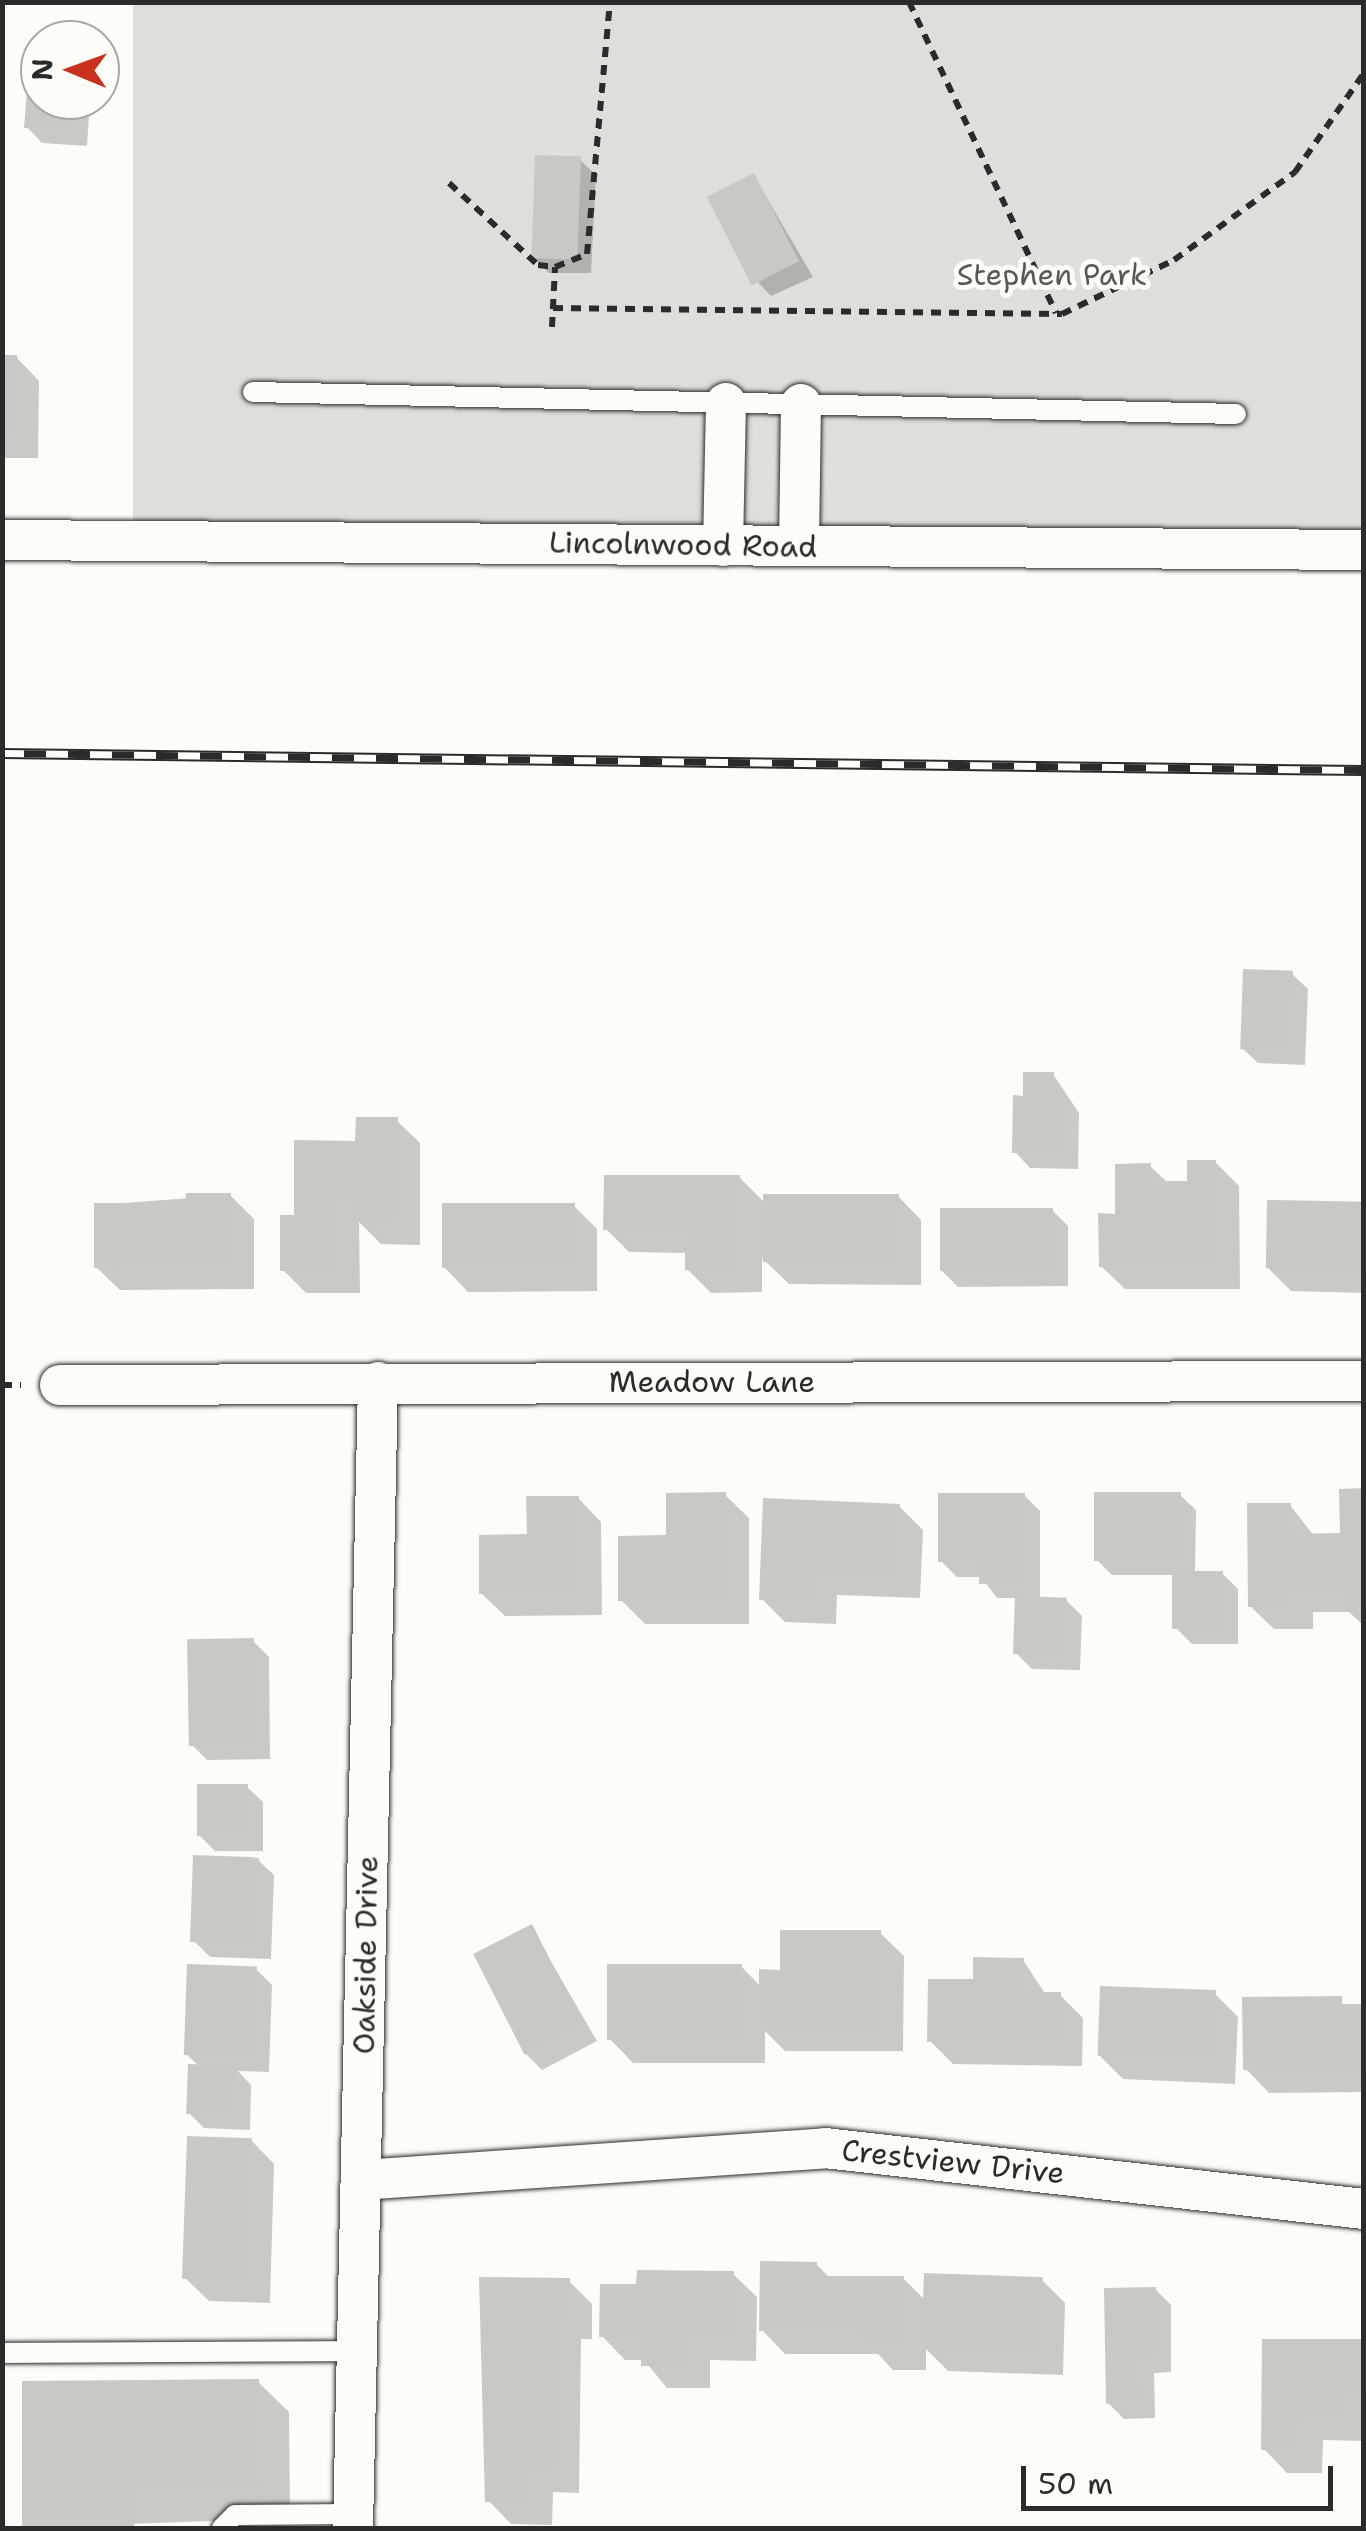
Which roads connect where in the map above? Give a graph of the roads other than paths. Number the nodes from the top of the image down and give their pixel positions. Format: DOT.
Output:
graph roads {
  1 [pos="253,392"];
  2 [pos="726,403"];
  3 [pos="802,404"];
  4 [pos="1236,414"];
  5 [pos="2,540"];
  6 [pos="723,546"];
  7 [pos="799,546"];
  8 [pos="1364,550"];
  9 [pos="1364,1381"];
  10 [pos="378,1382"];
  11 [pos="60,1385"];
  12 [pos="361,2180"];
  13 [pos="1364,2209"];
  14 [pos="357,2351"];
  15 [pos="2,2353"];
  16 [pos="353,2522"];
  17 [pos="222,2528"];
  1 -- 2 [label="lane"];
  2 -- 3 [label="lane"];
  2 -- 6 [label="street"];
  3 -- 4 [label="lane"];
  3 -- 7 [label="street"];
  5 -- 6 [label="street, Lincolnwood Road"];
  6 -- 7 [label="street, Lincolnwood Road"];
  7 -- 8 [label="street, Lincolnwood Road"];
  9 -- 10 [label="street, Meadow Lane"];
  10 -- 11 [label="street, Meadow Lane"];
  10 -- 12 [label="street, Oakside Drive"];
  12 -- 13 [label="street, Crestview Drive"];
  12 -- 14 [label="street, Oakside Drive"];
  14 -- 15 [label="lane"];
  14 -- 16 [label="street, Oakside Drive"];
  16 -- 17 [label="lane"];
}
